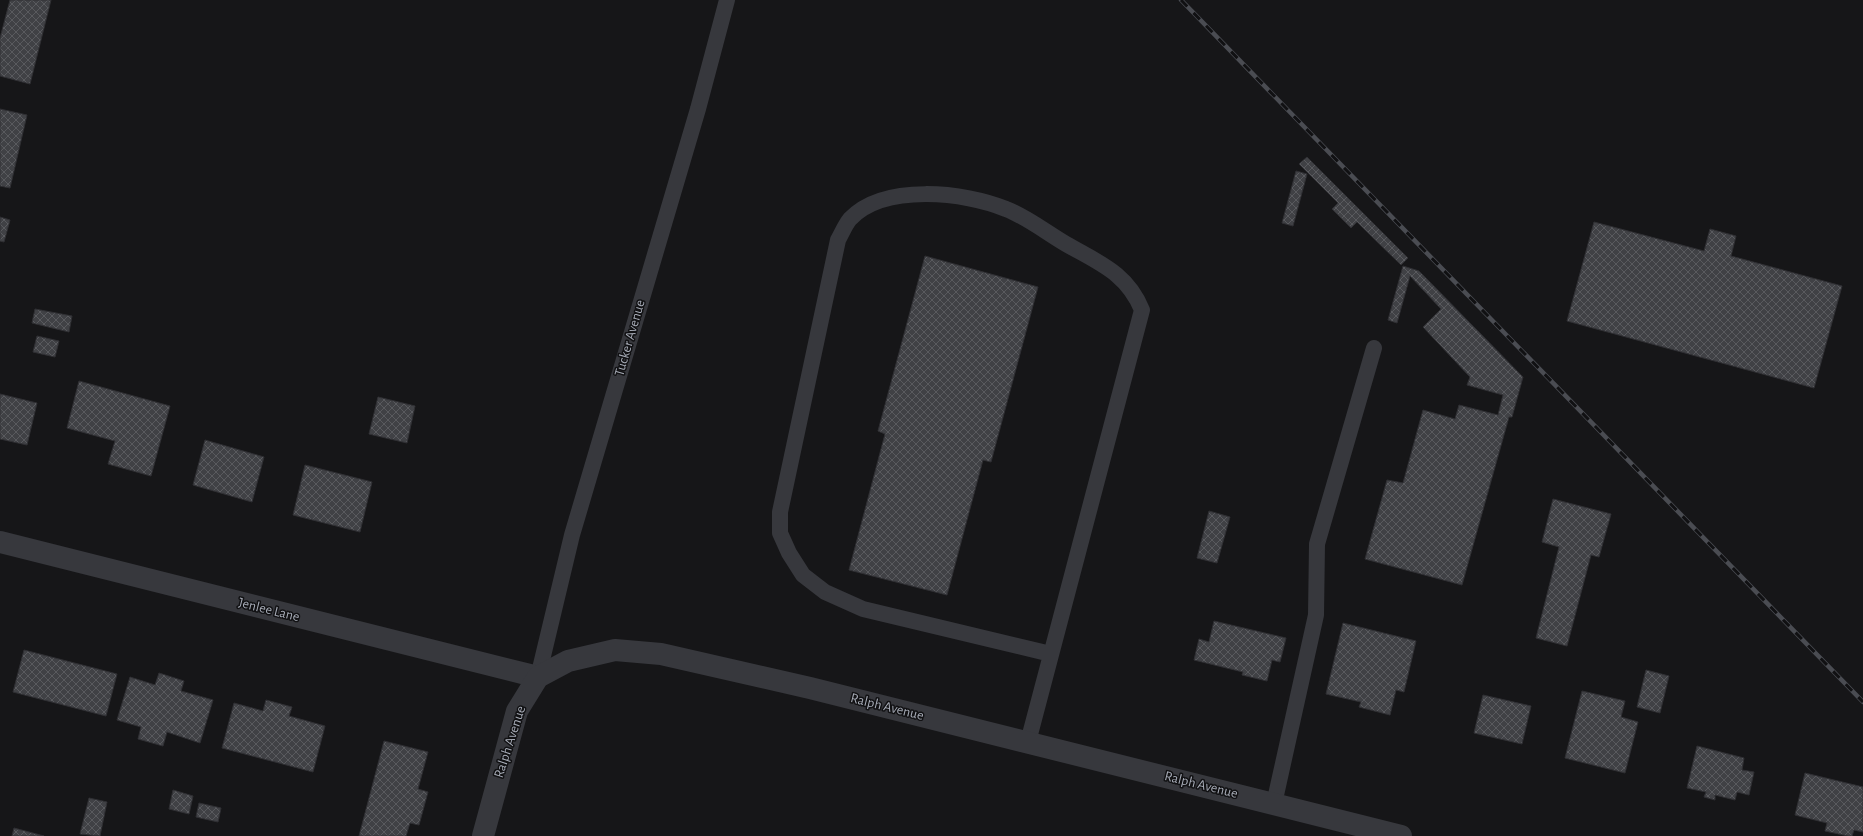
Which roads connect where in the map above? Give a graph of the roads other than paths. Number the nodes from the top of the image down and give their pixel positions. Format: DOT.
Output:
graph roads {
  1 [pos="727,0"];
  2 [pos="1374,348"];
  3 [pos="0,542"];
  4 [pos="1052,654"];
  5 [pos="538,677"];
  6 [pos="1028,742"];
  7 [pos="1274,804"];
  8 [pos="1374,833"];
  9 [pos="483,836"];
  10 [pos="1401,836"];
  1 -- 5 [label="lane, Tucker Avenue"];
  2 -- 7 [label="lane"];
  3 -- 5 [label="street, Jenlee Lane"];
  4 -- 4 [label="lane"];
  4 -- 6 [label="lane"];
  5 -- 6 [label="street, Ralph Avenue"];
  5 -- 9 [label="street, Ralph Avenue"];
  6 -- 7 [label="street, Ralph Avenue"];
  7 -- 8 [label="street, Ralph Avenue"];
  8 -- 10 [label="street, Ralph Avenue"];
}
